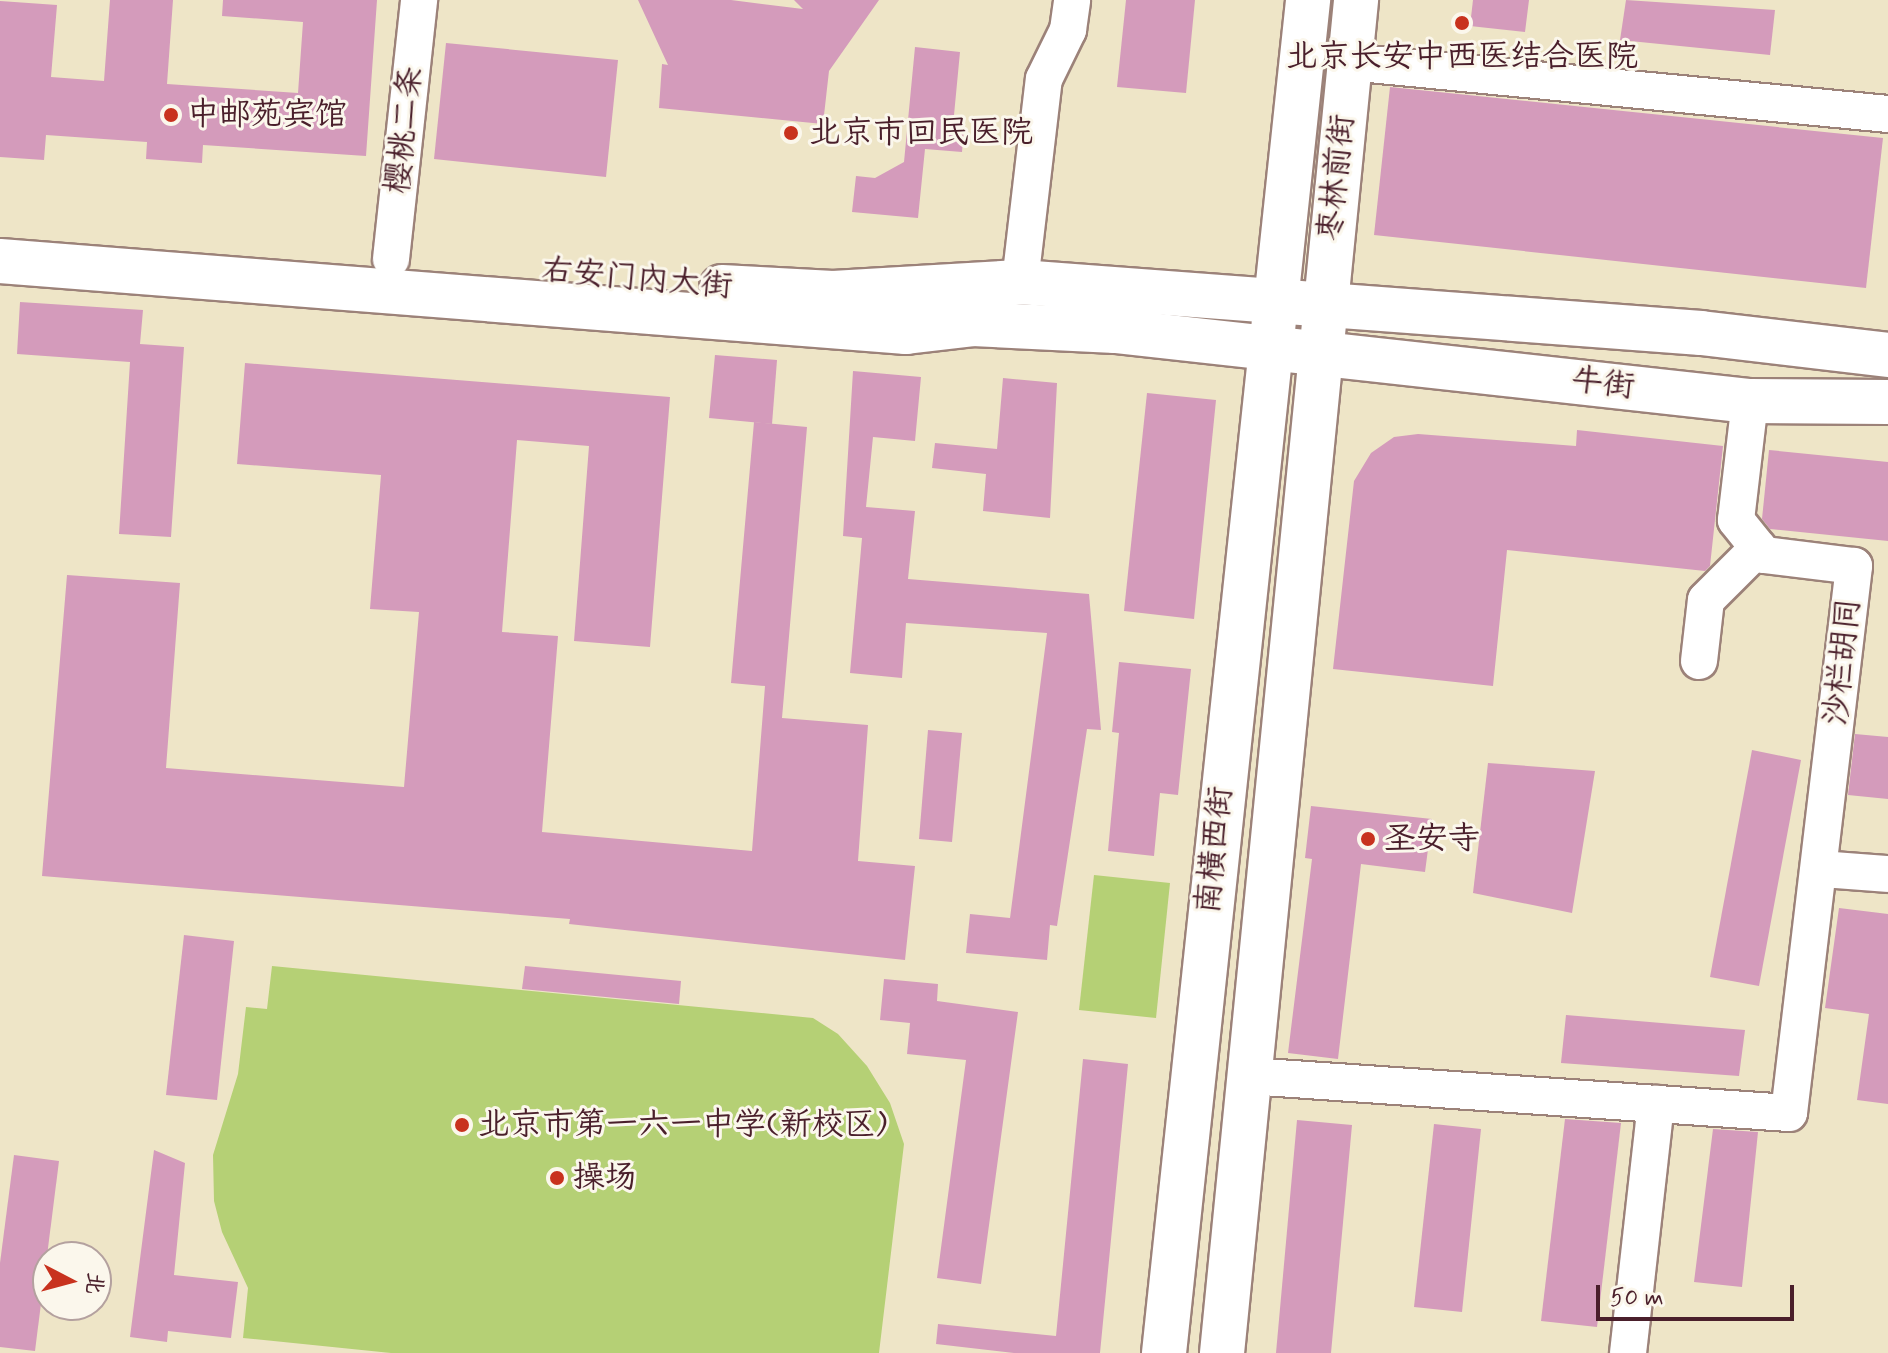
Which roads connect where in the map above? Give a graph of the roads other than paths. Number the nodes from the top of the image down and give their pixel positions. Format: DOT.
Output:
graph roads {
  1 [pos="419,0"];
  2 [pos="1072,0"];
  3 [pos="1308,0"];
  4 [pos="1356,0"];
  5 [pos="1349,62"];
  6 [pos="1888,114"];
  7 [pos="0,232"];
  8 [pos="0,261"];
  9 [pos="389,273"];
  10 [pos="1020,282"];
  11 [pos="1322,308"];
  12 [pos="1272,326"];
  13 [pos="1319,351"];
  14 [pos="1888,355"];
  15 [pos="1750,401"];
  16 [pos="1888,402"];
  17 [pos="1758,548"];
  18 [pos="1699,661"];
  19 [pos="1821,869"];
  20 [pos="1888,874"];
  21 [pos="1249,1076"];
  22 [pos="1656,1104"];
  23 [pos="1164,1353"];
  24 [pos="1222,1353"];
  25 [pos="1628,1353"];
  1 -- 9 [label="street, 樱桃二条"];
  2 -- 10 [label="street"];
  3 -- 12 [label="main road, 枣林前街"];
  4 -- 5 [label="main road, 枣林前街"];
  5 -- 6 [label="street"];
  5 -- 11 [label="main road, 枣林前街"];
  7 -- 9 [label="main road, 右安门内大街"];
  8 -- 9 [label="main road, 右安门内大街"];
  9 -- 10 [label="main road, 右安门内大街"];
  9 -- 12 [label="main road, 右安门内大街"];
  10 -- 12 [label="main road, 右安门内大街"];
  11 -- 12 [label="main road, 牛街"];
  11 -- 13 [label="main road, 枣林前街"];
  11 -- 14 [label="main road, 牛街"];
  12 -- 13 [label="main road, 牛街"];
  12 -- 23 [label="main road, 南横西街"];
  13 -- 15 [label="main road, 牛街"];
  13 -- 21 [label="main road, 南横西街"];
  15 -- 16 [label="main road, 牛街"];
  15 -- 17 [label="street"];
  17 -- 18 [label="street"];
  17 -- 19 [label="street, 沙栏胡同"];
  19 -- 20 [label="street"];
  19 -- 22 [label="street"];
  21 -- 22 [label="street"];
  21 -- 24 [label="main road, 南横西街"];
  22 -- 25 [label="street"];
}
